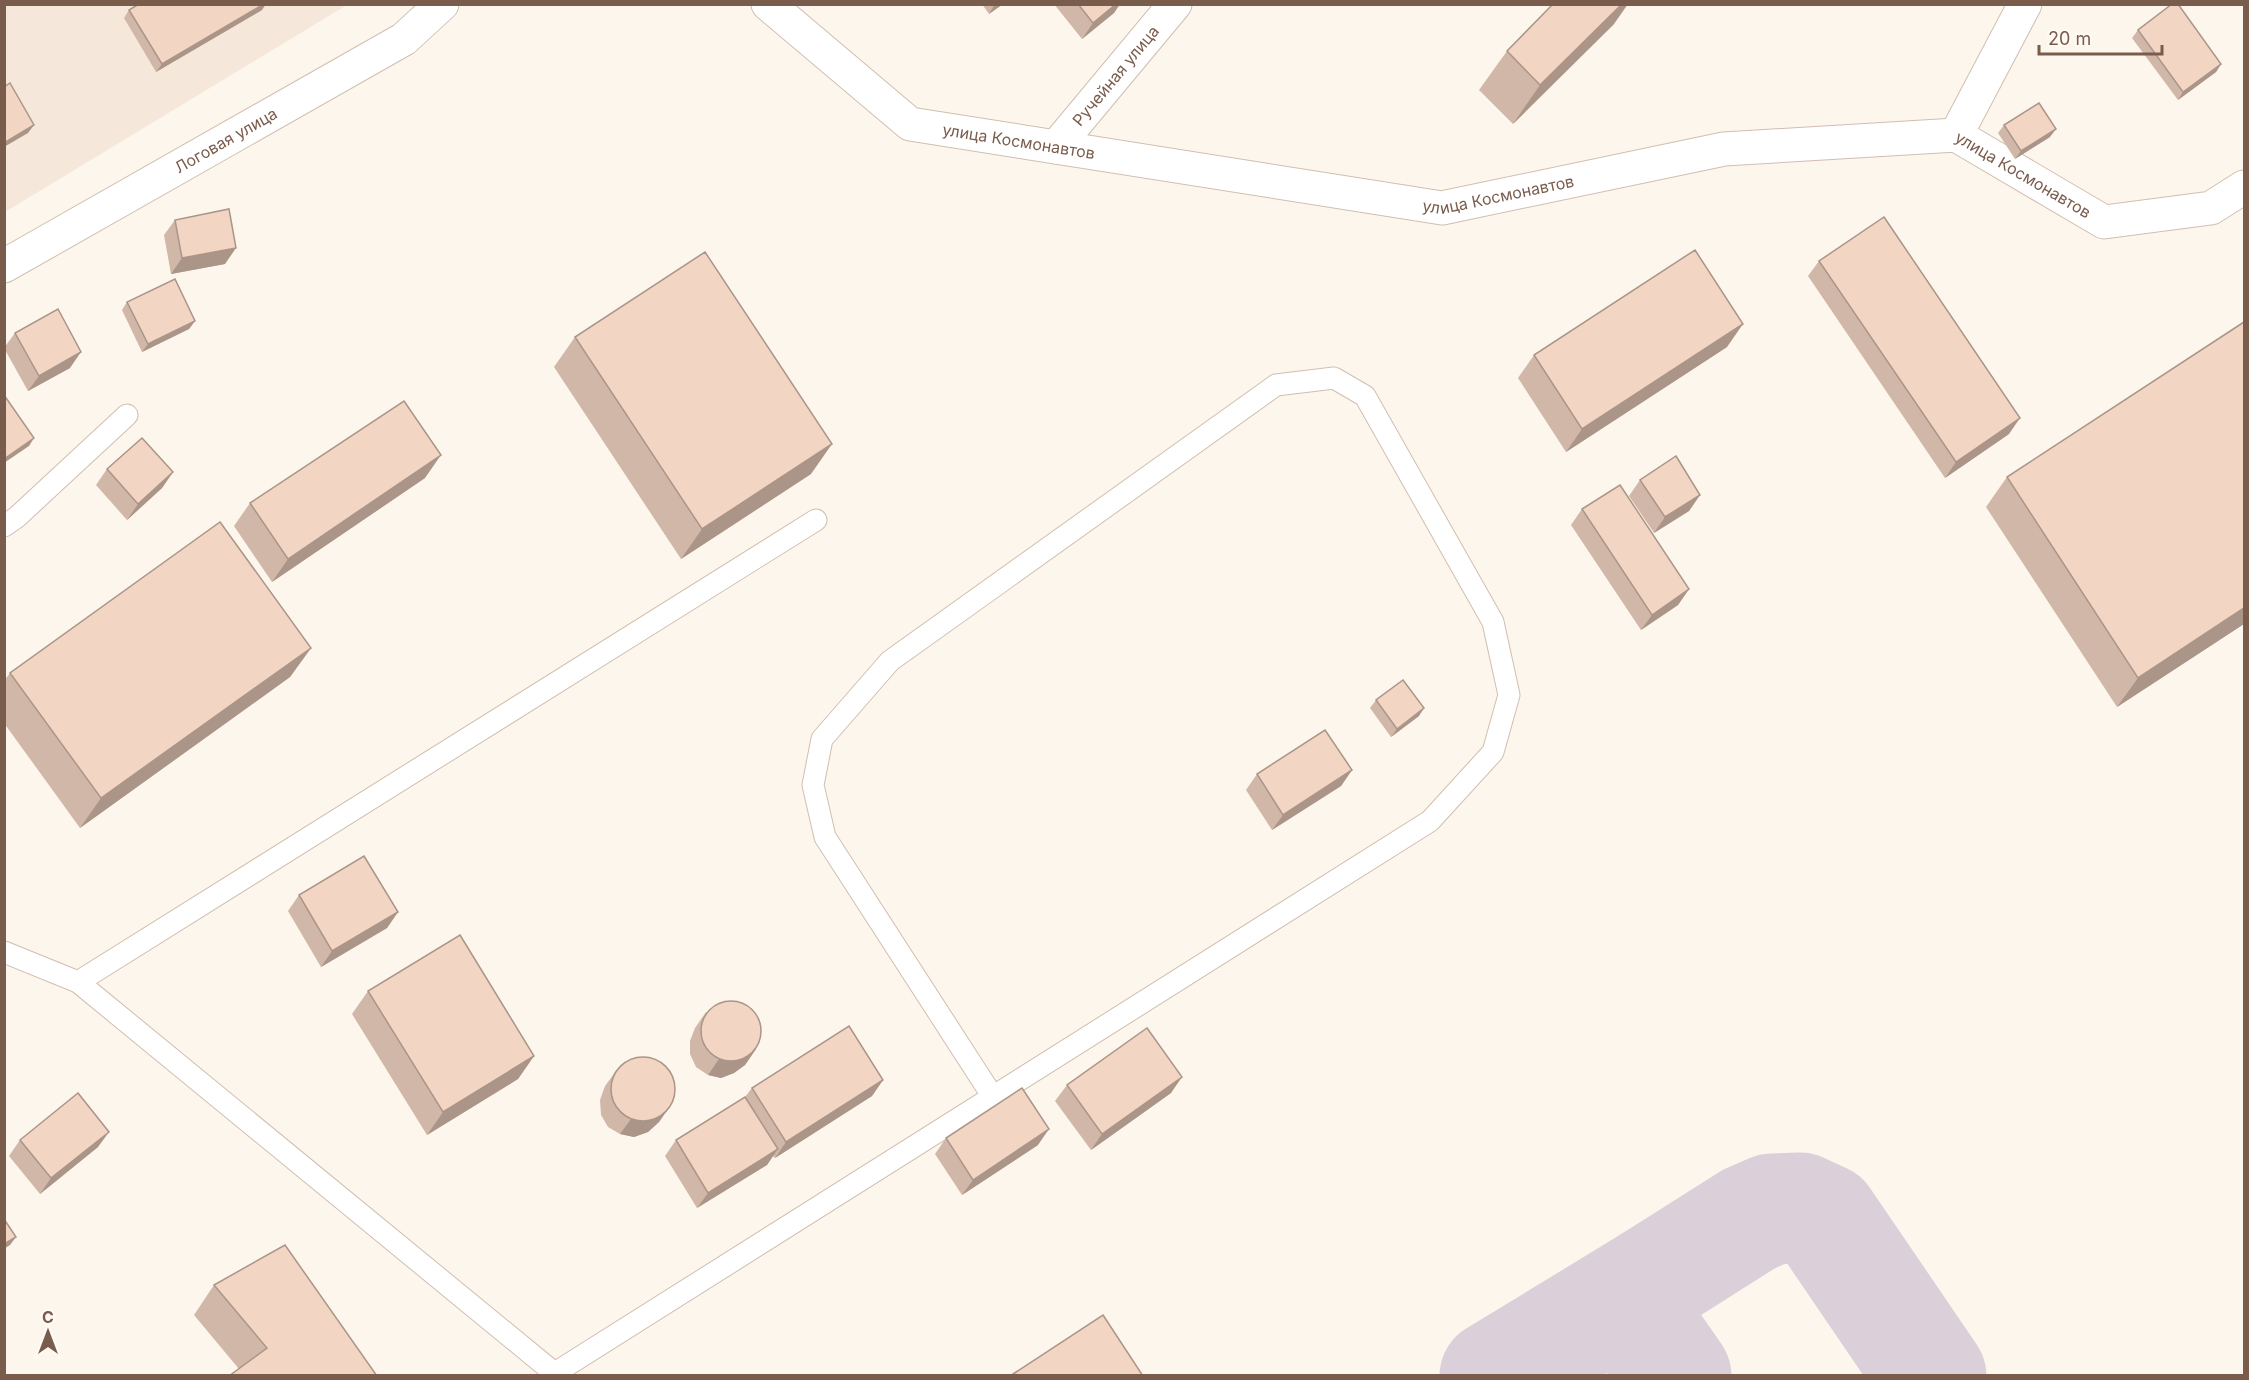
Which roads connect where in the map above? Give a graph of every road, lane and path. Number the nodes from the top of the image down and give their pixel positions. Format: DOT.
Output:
graph roads {
  1 [pos="442,4"];
  2 [pos="768,4"];
  3 [pos="1175,4"];
  4 [pos="2025,4"];
  5 [pos="1956,135"];
  6 [pos="1056,147"];
  7 [pos="2244,187"];
  8 [pos="4,266"];
  9 [pos="127,415"];
  10 [pos="816,519"];
  11 [pos="4,526"];
  12 [pos="4,952"];
  13 [pos="78,982"];
  14 [pos="993,1097"];
  15 [pos="555,1375"];
  1 -- 8 [label="street, Логовая улица"];
  2 -- 6 [label="street, улица Космонавтов"];
  3 -- 6 [label="street, Ручейная улица"];
  4 -- 5 [label="street"];
  5 -- 6 [label="street, улица Космонавтов"];
  5 -- 7 [label="street, улица Космонавтов"];
  9 -- 11 [label="lane"];
  10 -- 13 [label="lane"];
  12 -- 13 [label="lane"];
  13 -- 15 [label="lane"];
  14 -- 14 [label="lane"];
  14 -- 15 [label="lane"];
}
